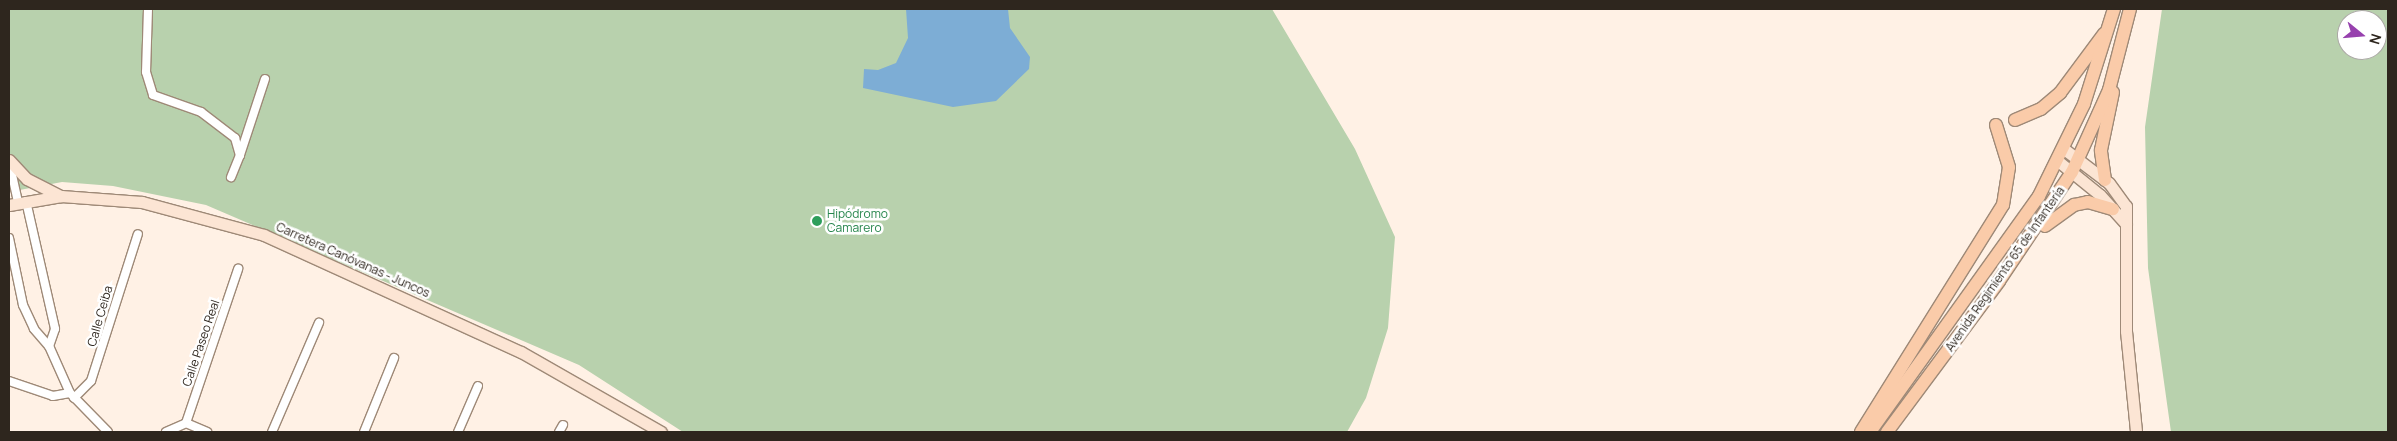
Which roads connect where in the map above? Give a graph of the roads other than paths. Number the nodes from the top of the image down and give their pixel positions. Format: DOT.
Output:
graph roads {
  1 [pos="148,9"];
  2 [pos="2114,9"];
  3 [pos="2130,9"];
  4 [pos="2110,26"];
  5 [pos="2118,63"];
  6 [pos="265,80"];
  7 [pos="2015,120"];
  8 [pos="1996,125"];
  9 [pos="2064,149"];
  10 [pos="240,155"];
  11 [pos="2079,159"];
  12 [pos="9,160"];
  13 [pos="2058,161"];
  14 [pos="2072,172"];
  15 [pos="231,177"];
  16 [pos="2105,180"];
  17 [pos="61,196"];
  18 [pos="18,203"];
  19 [pos="2114,209"];
  20 [pos="2126,224"];
  21 [pos="138,234"];
  22 [pos="9,238"];
  23 [pos="2020,251"];
  24 [pos="238,269"];
  25 [pos="319,323"];
  26 [pos="49,346"];
  27 [pos="394,358"];
  28 [pos="9,381"];
  29 [pos="478,386"];
  30 [pos="72,396"];
  31 [pos="186,423"];
  32 [pos="563,424"];
  33 [pos="108,432"];
  34 [pos="166,432"];
  35 [pos="207,432"];
  36 [pos="272,432"];
  37 [pos="364,432"];
  38 [pos="458,432"];
  39 [pos="559,432"];
  40 [pos="661,432"];
  41 [pos="1861,432"];
  42 [pos="1870,432"];
  43 [pos="1887,432"];
  44 [pos="2136,432"];
  1 -- 10 [label="street"];
  2 -- 4 [label="main road, Avenida Regimiento 65 de Infantería"];
  3 -- 5 [label="main road, Avenida Regimiento 65 de Infantería"];
  4 -- 7 [label="main road"];
  4 -- 9 [label="main road, Avenida Regimiento 65 de Infantería"];
  5 -- 11 [label="main road, Avenida Regimiento 65 de Infantería"];
  5 -- 16 [label="main road"];
  6 -- 10 [label="street"];
  8 -- 41 [label="main road"];
  9 -- 11 [label="main road"];
  9 -- 13 [label="main road, Avenida Regimiento 65 de Infantería"];
  10 -- 15 [label="street"];
  11 -- 14 [label="main road, Avenida Regimiento 65 de Infantería"];
  11 -- 16 [label="main road"];
  12 -- 17 [label="main road"];
  12 -- 18 [label="street"];
  13 -- 14 [label="main road"];
  13 -- 42 [label="main road, Avenida Regimiento 65 de Infantería"];
  14 -- 19 [label="main road"];
  14 -- 23 [label="main road, Avenida Regimiento 65 de Infantería"];
  16 -- 20 [label="main road"];
  17 -- 18 [label="main road, Carretera Canóvanas - Juncos"];
  17 -- 40 [label="main road, Carretera Canóvanas - Juncos"];
  18 -- 26 [label="street"];
  19 -- 20 [label="main road"];
  19 -- 23 [label="main road"];
  20 -- 44 [label="main road"];
  21 -- 30 [label="street, Calle Ceiba"];
  22 -- 26 [label="street"];
  23 -- 43 [label="main road, Avenida Regimiento 65 de Infantería"];
  24 -- 31 [label="street, Calle Paseo Real"];
  25 -- 36 [label="street"];
  26 -- 30 [label="street"];
  27 -- 37 [label="street"];
  28 -- 30 [label="street"];
  29 -- 38 [label="street"];
  30 -- 33 [label="street"];
  31 -- 34 [label="street"];
  31 -- 35 [label="street"];
  32 -- 39 [label="street"];
}
